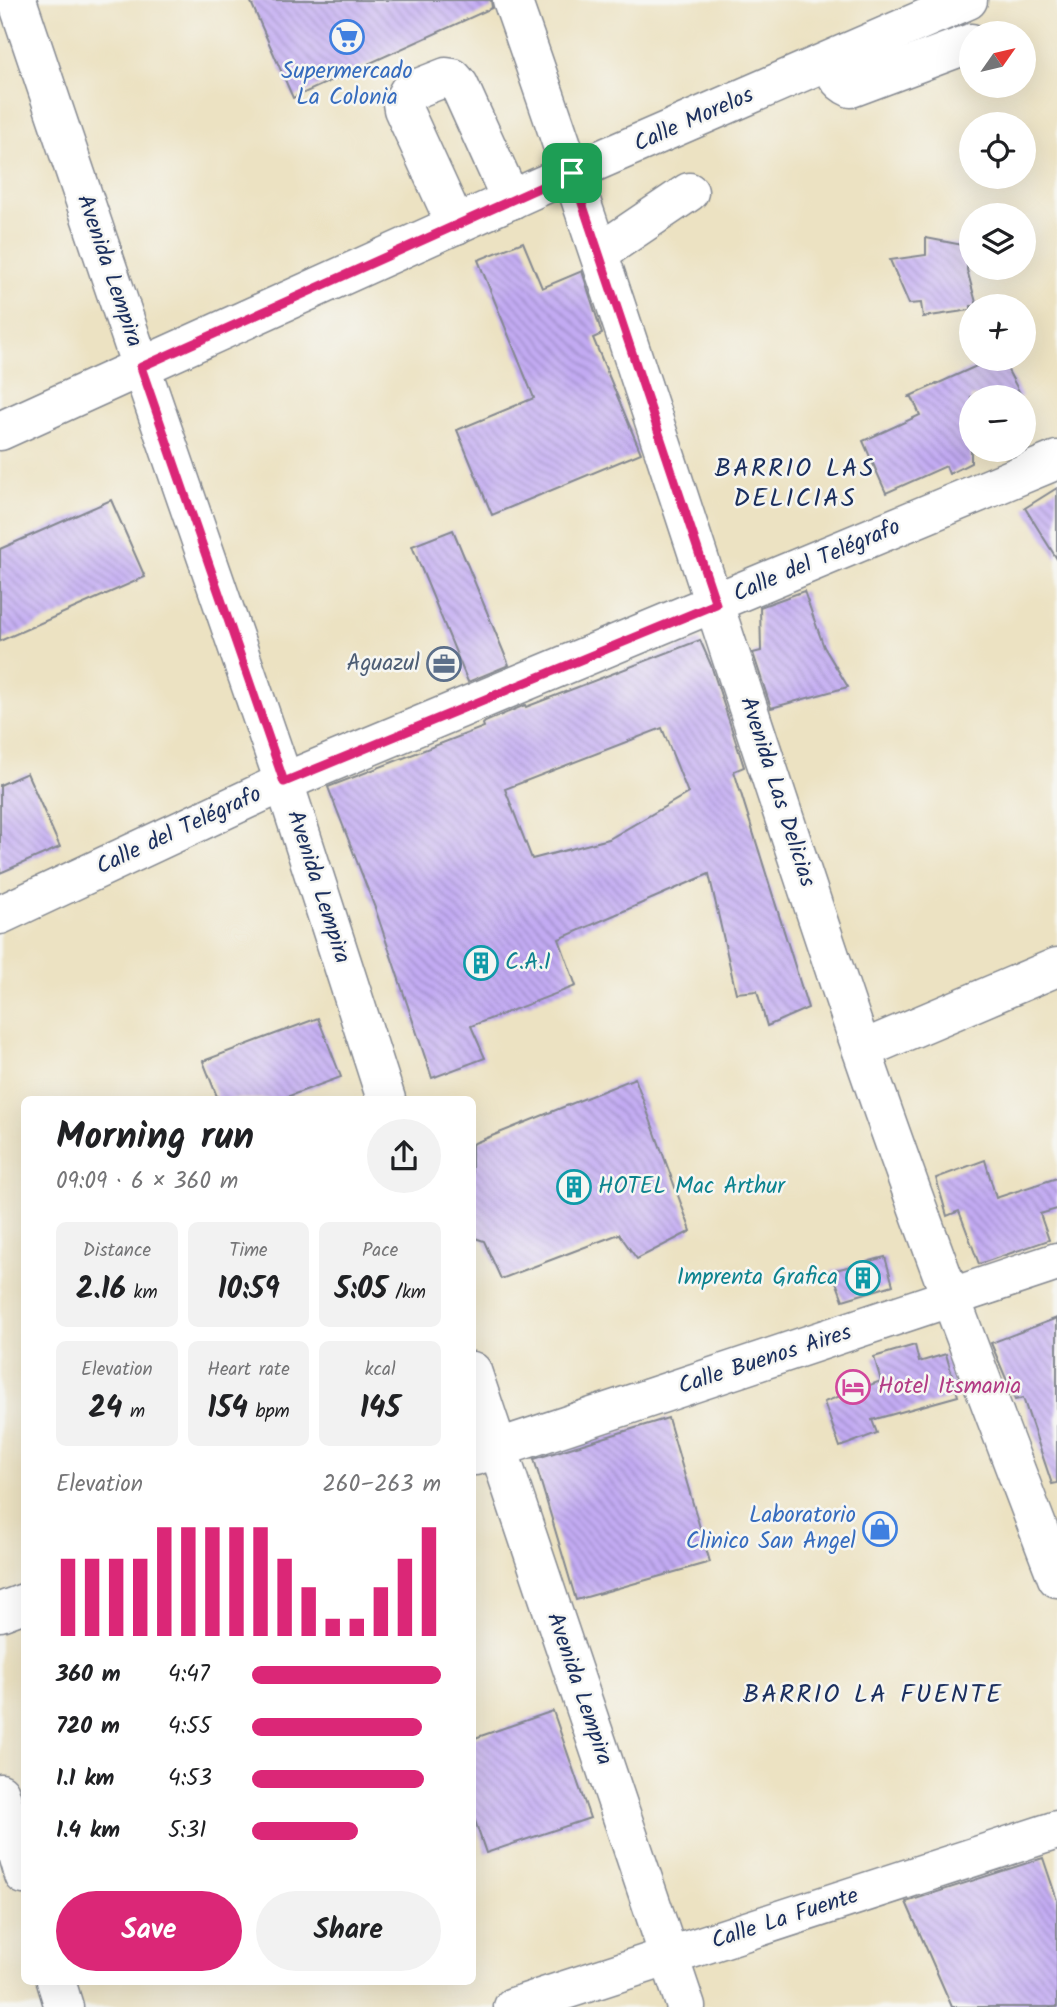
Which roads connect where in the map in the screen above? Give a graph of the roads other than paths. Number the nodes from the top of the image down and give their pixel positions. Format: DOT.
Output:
graph roads {
  1 [pos="18,0"];
  2 [pos="512,0"];
  3 [pos="968,0"];
  4 [pos="974,0"];
  5 [pos="980,21"];
  6 [pos="959,48"];
  7 [pos="832,60"];
  8 [pos="572,173"];
  9 [pos="689,192"];
  10 [pos="510,200"];
  11 [pos="456,225"];
  12 [pos="599,253"];
  13 [pos="141,367"];
  14 [pos="0,431"];
  15 [pos="1057,460"];
  16 [pos="716,604"];
  17 [pos="284,782"];
  18 [pos="0,915"];
  19 [pos="1057,967"];
  20 [pos="862,1050"];
  21 [pos="385,1096"];
  22 [pos="1057,1262"];
  23 [pos="950,1298"];
  24 [pos="476,1396"];
  25 [pos="485,1453"];
  26 [pos="1057,1578"];
  27 [pos="21,1604"];
  28 [pos="0,1612"];
  29 [pos="0,1793"];
  30 [pos="1057,1830"];
  31 [pos="21,1865"];
  32 [pos="669,1957"];
  33 [pos="57,1985"];
  34 [pos="64,2007"];
  35 [pos="513,2007"];
  36 [pos="686,2007"];
  1 -- 13 [label="street, Avenida Lempira"];
  2 -- 8 [label="street, Avenida Las Delicias"];
  3 -- 7 [label="street, Calle Morelos"];
  4 -- 5 [label="street"];
  6 -- 7 [label="street"];
  7 -- 8 [label="street, Calle Morelos"];
  8 -- 10 [label="street, Calle Morelos"];
  8 -- 12 [label="street, Avenida Las Delicias"];
  9 -- 12 [label="street"];
  10 -- 11 [label="street, Calle Morelos"];
  10 -- 11 [label="street"];
  11 -- 13 [label="street, Calle Morelos"];
  12 -- 16 [label="street, Avenida Las Delicias"];
  13 -- 14 [label="street, Calle Morelos"];
  13 -- 17 [label="street, Avenida Lempira"];
  15 -- 16 [label="street, Calle del Telégrafo"];
  16 -- 17 [label="street, Calle del Telégrafo"];
  16 -- 20 [label="street, Avenida Las Delicias"];
  17 -- 18 [label="street, Calle del Telégrafo"];
  17 -- 21 [label="street, Avenida Lempira"];
  19 -- 20 [label="street"];
  20 -- 23 [label="street, Avenida Las Delicias"];
  22 -- 23 [label="street, Calle Buenos Aires"];
  23 -- 25 [label="street, Calle Buenos Aires"];
  23 -- 26 [label="street, Avenida Las Delicias"];
  24 -- 25 [label="street, Avenida Lempira"];
  25 -- 32 [label="street, Avenida Lempira"];
  27 -- 28 [label="street"];
  29 -- 31 [label="street"];
  30 -- 32 [label="street, Calle La Fuente"];
  32 -- 35 [label="street, Calle La Fuente"];
  32 -- 36 [label="street, Avenida Lempira"];
  33 -- 34 [label="street"];
}
